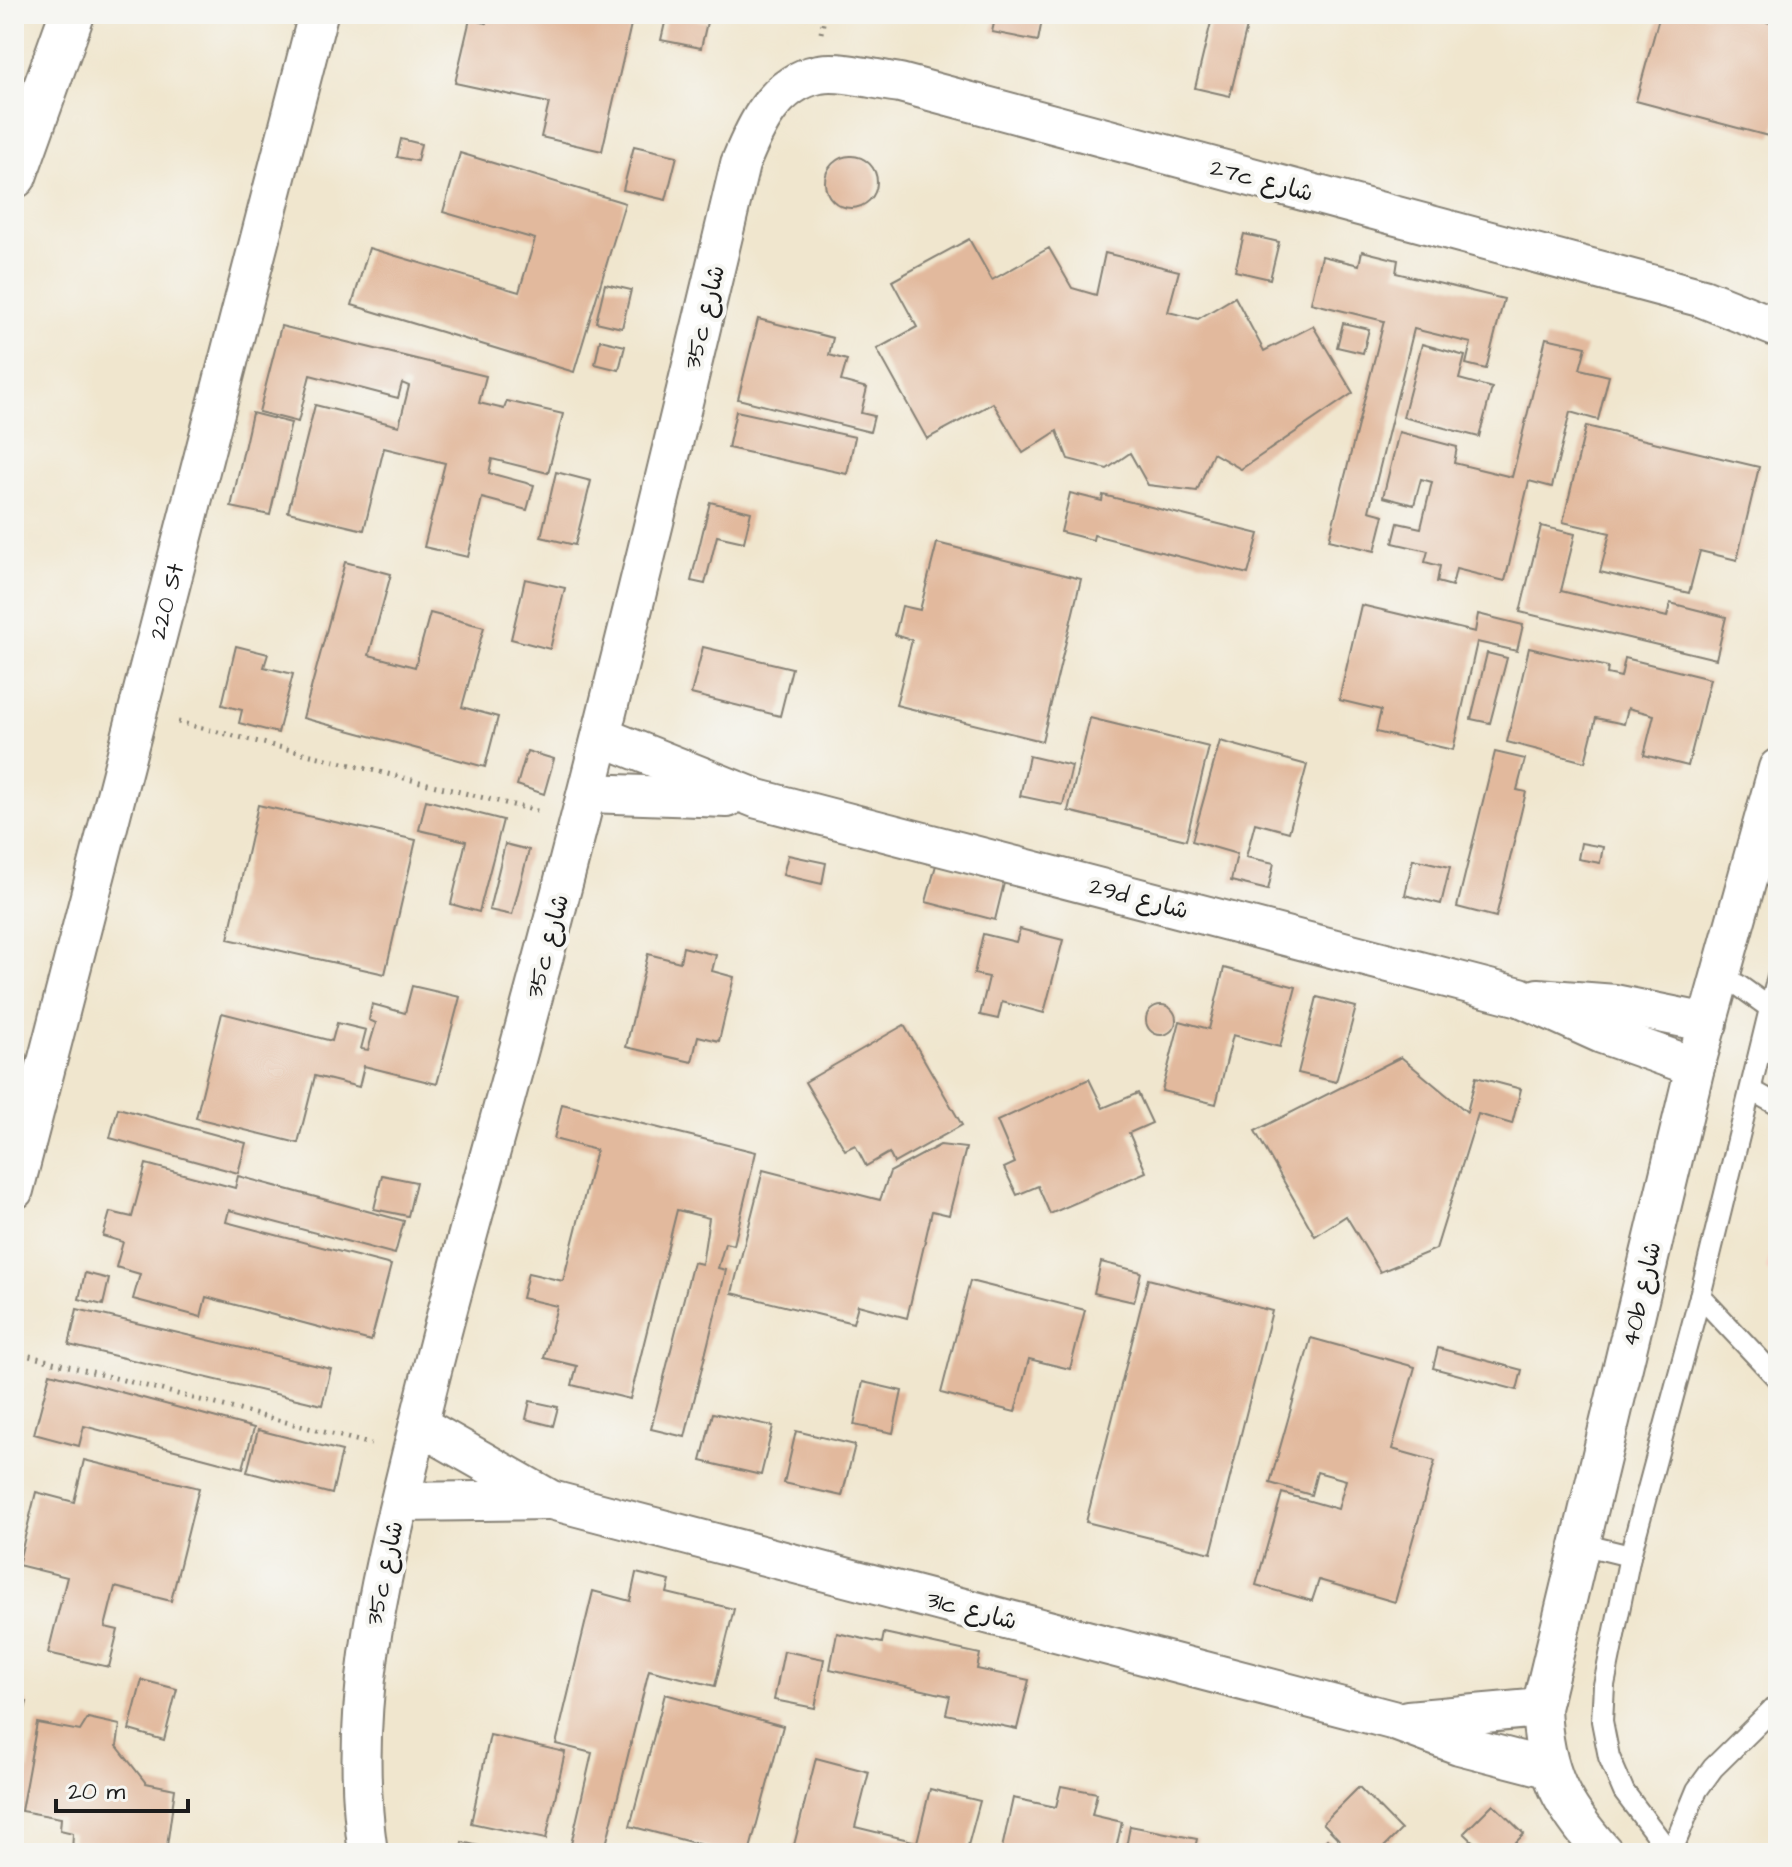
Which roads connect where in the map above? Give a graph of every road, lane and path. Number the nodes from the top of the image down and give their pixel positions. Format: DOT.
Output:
graph roads {
  1 [pos="72,14"];
  2 [pos="318,14"];
  3 [pos="819,74"];
  4 [pos="14,176"];
  5 [pos="1703,298"];
  6 [pos="1778,306"];
  7 [pos="1778,328"];
  8 [pos="137,712"];
  9 [pos="603,737"];
  10 [pos="1778,768"];
  11 [pos="758,799"];
  12 [pos="584,808"];
  13 [pos="1770,832"];
  14 [pos="1778,976"];
  15 [pos="1720,979"];
  16 [pos="1520,997"];
  17 [pos="1770,1008"];
  18 [pos="1708,1023"];
  19 [pos="1695,1067"];
  20 [pos="1751,1090"];
  21 [pos="1778,1105"];
  22 [pos="14,1190"];
  23 [pos="1700,1296"];
  24 [pos="14,1352"];
  25 [pos="1778,1379"];
  26 [pos="415,1440"];
  27 [pos="551,1500"];
  28 [pos="400,1502"];
  29 [pos="1581,1544"];
  30 [pos="1630,1556"];
  31 [pos="1778,1704"];
  32 [pos="1541,1708"];
  33 [pos="1392,1720"];
  34 [pos="1548,1768"];
  35 [pos="368,1853"];
  36 [pos="1604,1853"];
  37 [pos="1671,1853"];
  1 -- 4 [label="main road"];
  2 -- 8 [label="street, 220 St"];
  3 -- 5 [label="street, 27c شارع"];
  3 -- 9 [label="street, 35c شارع"];
  5 -- 6 [label="street, 27c شارع"];
  5 -- 7 [label="street, 27c شارع"];
  8 -- 12 [label="path"];
  8 -- 22 [label="street, 220 St"];
  9 -- 11 [label="street, 29d شارع"];
  9 -- 12 [label="street, 35c شارع"];
  10 -- 13 [label="street, 40b شارع"];
  11 -- 12 [label="street, 29d شارع"];
  11 -- 16 [label="street, 29d شارع"];
  12 -- 26 [label="street, 35c شارع"];
  13 -- 15 [label="street, 40b شارع"];
  14 -- 17 [label="lane"];
  15 -- 17 [label="lane"];
  15 -- 18 [label="street, 40b شارع"];
  16 -- 18 [label="street, 29d شارع"];
  16 -- 19 [label="street, 29d شارع"];
  17 -- 20 [label="lane"];
  18 -- 19 [label="street, 40b شارع"];
  19 -- 29 [label="street, 40b شارع"];
  20 -- 21 [label="lane"];
  20 -- 23 [label="lane"];
  23 -- 25 [label="lane"];
  23 -- 30 [label="lane"];
  24 -- 26 [label="path"];
  26 -- 27 [label="street, 31c شارع"];
  26 -- 28 [label="street, 35c شارع"];
  27 -- 28 [label="street, 31c شارع"];
  27 -- 33 [label="street, 31c شارع"];
  28 -- 35 [label="street, 35c شارع"];
  29 -- 30 [label="lane"];
  29 -- 32 [label="street, 40b شارع"];
  30 -- 37 [label="lane"];
  31 -- 37 [label="lane"];
  32 -- 33 [label="street, 31c شارع"];
  32 -- 34 [label="street, 40b شارع"];
  33 -- 34 [label="street, 31c شارع"];
  34 -- 36 [label="street, 40b شارع"];
}
